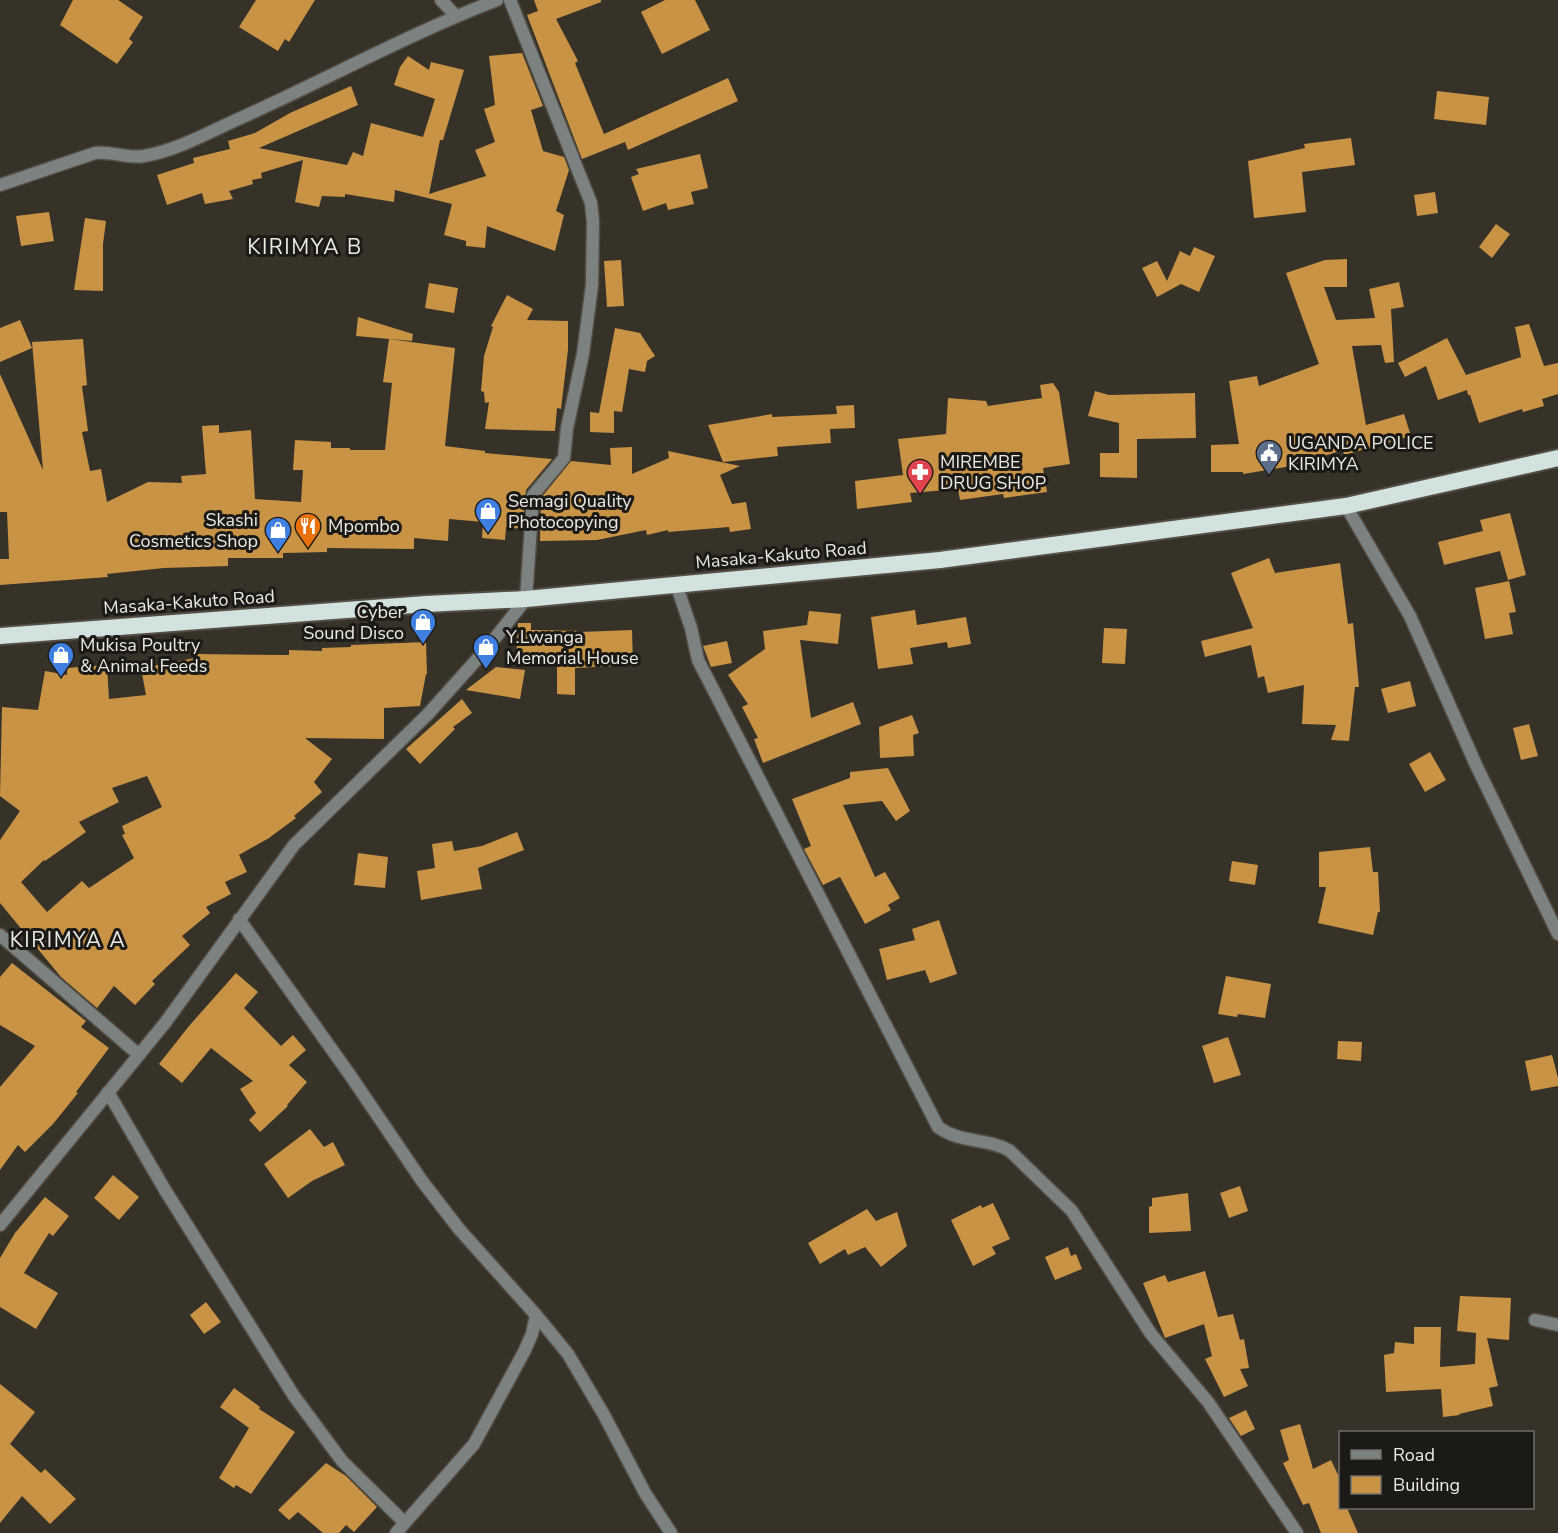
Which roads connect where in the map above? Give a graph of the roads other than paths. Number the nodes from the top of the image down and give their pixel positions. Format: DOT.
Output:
graph roads {
  1 [pos="441,0"];
  2 [pos="497,0"];
  3 [pos="510,0"];
  4 [pos="456,16"];
  5 [pos="0,185"];
  6 [pos="1558,458"];
  7 [pos="1346,506"];
  8 [pos="676,584"];
  9 [pos="526,599"];
  10 [pos="0,636"];
  11 [pos="239,919"];
  12 [pos="1558,934"];
  13 [pos="0,935"];
  14 [pos="139,1055"];
  15 [pos="108,1092"];
  16 [pos="0,1225"];
  17 [pos="537,1315"];
  18 [pos="1535,1320"];
  19 [pos="1558,1325"];
  20 [pos="400,1528"];
  21 [pos="671,1533"];
  22 [pos="1297,1533"];
  1 -- 4 [label="street"];
  2 -- 4 [label="street"];
  3 -- 9 [label="street"];
  4 -- 5 [label="street"];
  6 -- 7 [label="highway, Masaka-Kakuto Road"];
  7 -- 8 [label="highway, Masaka-Kakuto Road"];
  7 -- 12 [label="street"];
  8 -- 9 [label="highway, Masaka-Kakuto Road"];
  8 -- 22 [label="street"];
  9 -- 10 [label="highway, Masaka-Kakuto Road"];
  9 -- 11 [label="street"];
  11 -- 14 [label="street"];
  11 -- 17 [label="street"];
  13 -- 14 [label="street"];
  14 -- 15 [label="street"];
  15 -- 16 [label="street"];
  15 -- 20 [label="street"];
  17 -- 20 [label="street"];
  17 -- 21 [label="street"];
  18 -- 19 [label="street"];
}
